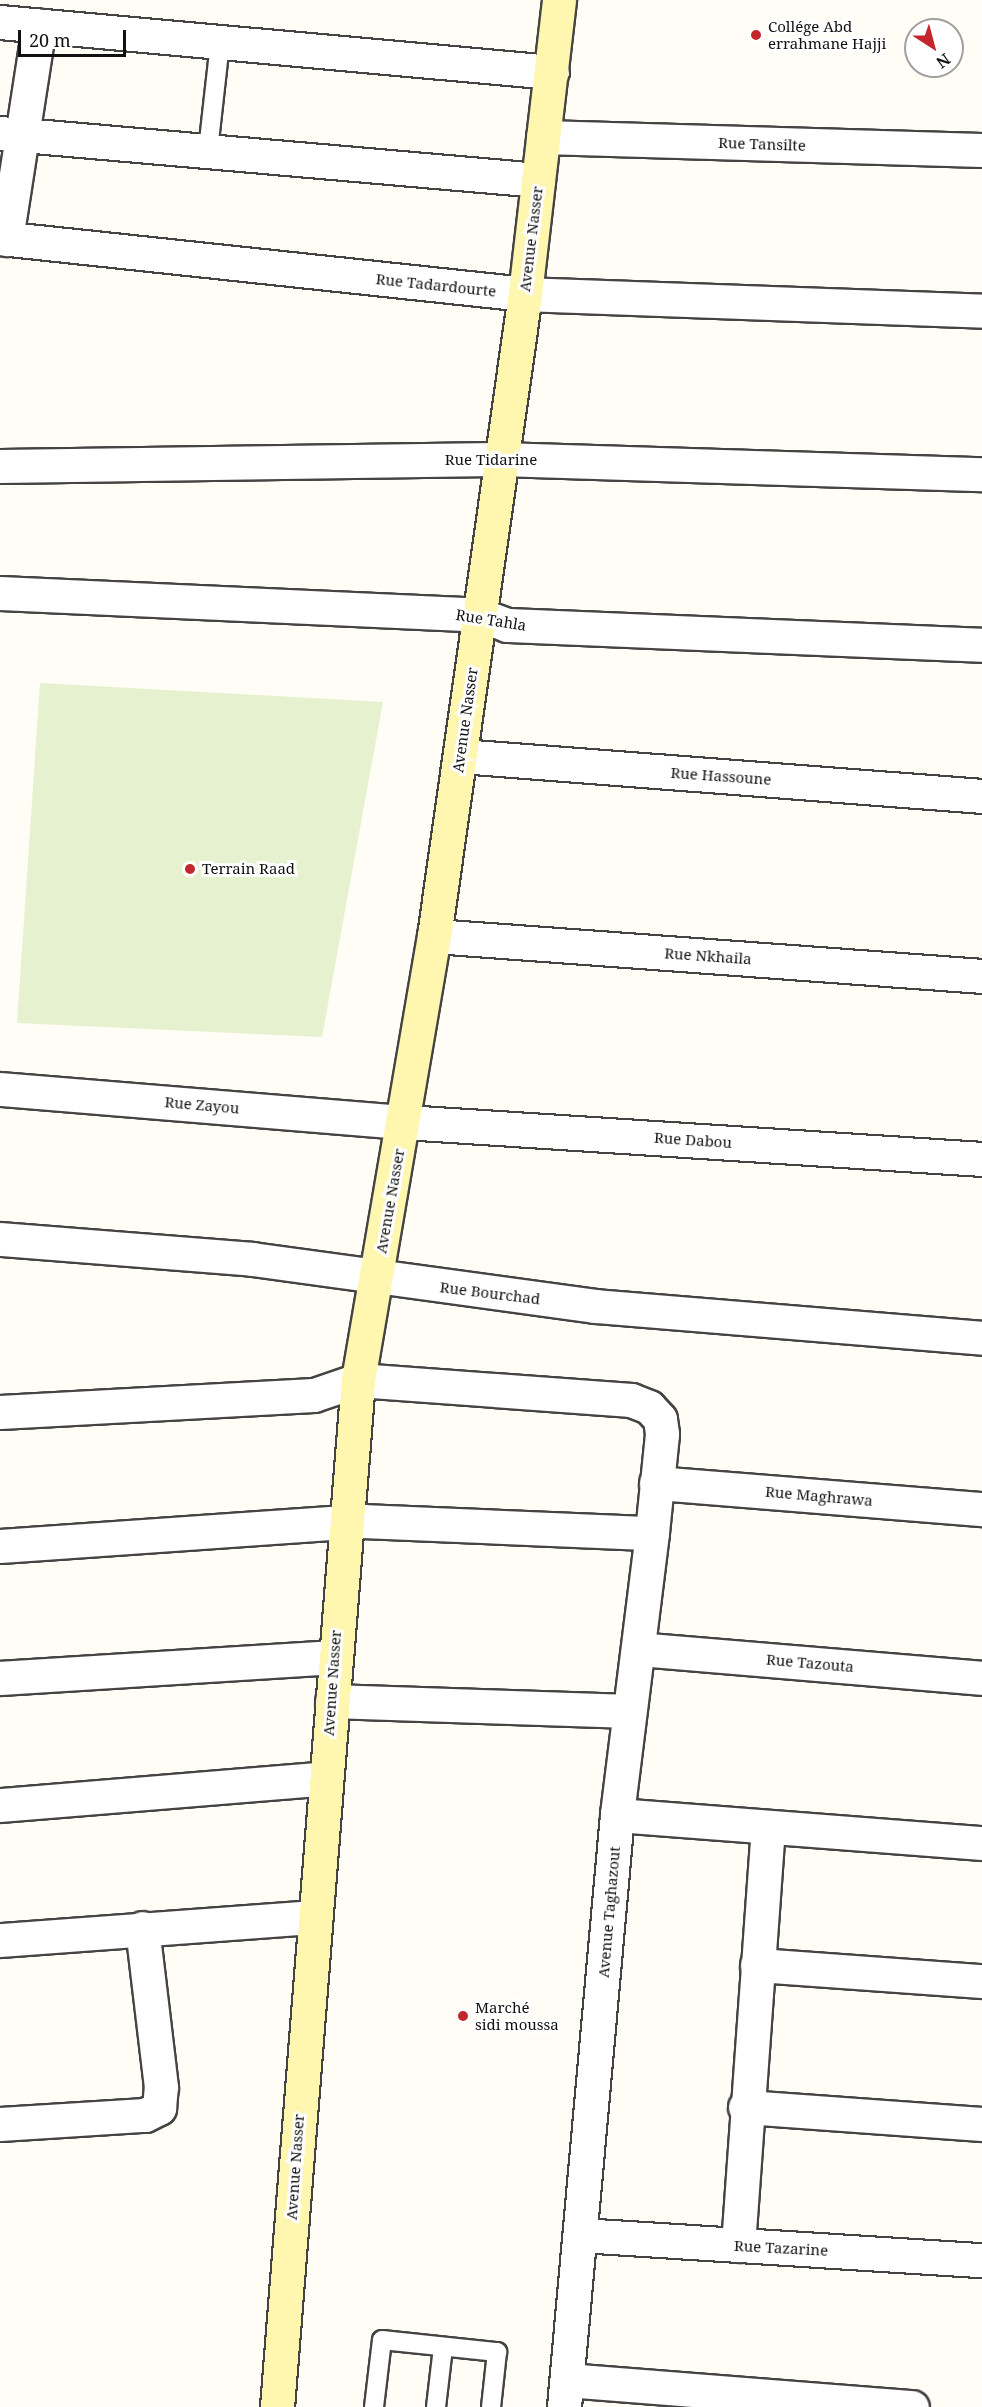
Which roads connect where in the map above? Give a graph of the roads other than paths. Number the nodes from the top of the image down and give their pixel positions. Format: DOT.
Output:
graph roads {
  1 [pos="559,0"];
  2 [pos="0,22"];
  3 [pos="39,26"];
  4 [pos="220,43"];
  5 [pos="552,72"];
  6 [pos="11,134"];
  7 [pos="543,138"];
  8 [pos="208,150"];
  9 [pos="982,150"];
  10 [pos="538,180"];
  11 [pos="3,239"];
  12 [pos="525,294"];
  13 [pos="982,310"];
  14 [pos="500,459"];
  15 [pos="0,466"];
  16 [pos="982,474"];
  17 [pos="0,593"];
  18 [pos="480,615"];
  19 [pos="982,645"];
  20 [pos="460,756"];
  21 [pos="982,796"];
  22 [pos="435,936"];
  23 [pos="982,976"];
  24 [pos="0,1089"];
  25 [pos="404,1122"];
  26 [pos="982,1159"];
  27 [pos="0,1239"];
  28 [pos="377,1277"];
  29 [pos="982,1338"];
  30 [pos="358,1380"];
  31 [pos="0,1412"];
  32 [pos="656,1483"];
  33 [pos="982,1509"];
  34 [pos="344,1524"];
  35 [pos="652,1533"];
  36 [pos="0,1546"];
  37 [pos="638,1649"];
  38 [pos="334,1657"];
  39 [pos="0,1678"];
  40 [pos="982,1678"];
  41 [pos="332,1701"];
  42 [pos="629,1711"];
  43 [pos="325,1778"];
  44 [pos="0,1805"];
  45 [pos="617,1815"];
  46 [pos="768,1828"];
  47 [pos="982,1843"];
  48 [pos="315,1917"];
  49 [pos="142,1928"];
  50 [pos="0,1940"];
  51 [pos="758,1965"];
  52 [pos="982,1981"];
  53 [pos="746,2107"];
  54 [pos="0,2124"];
  55 [pos="982,2124"];
  56 [pos="580,2235"];
  57 [pos="738,2245"];
  58 [pos="982,2260"];
  59 [pos="443,2346"];
  60 [pos="565,2394"];
  61 [pos="277,2407"];
  62 [pos="374,2407"];
  63 [pos="436,2407"];
  64 [pos="491,2407"];
  65 [pos="912,2407"];
  1 -- 5 [label="street, Avenue Nasser"];
  2 -- 3 [label="street"];
  3 -- 4 [label="street"];
  3 -- 6 [label="street"];
  4 -- 5 [label="street"];
  4 -- 8 [label="lane"];
  5 -- 7 [label="street, Avenue Nasser"];
  6 -- 8 [label="street"];
  6 -- 11 [label="street"];
  7 -- 9 [label="street, Rue Tansilte"];
  7 -- 10 [label="street, Avenue Nasser"];
  8 -- 10 [label="street"];
  10 -- 12 [label="street, Avenue Nasser"];
  11 -- 12 [label="street, Rue Tadardourte"];
  12 -- 13 [label="street, Rue Tadardourte"];
  12 -- 14 [label="street, Avenue Nasser"];
  14 -- 15 [label="street, Rue Tidarine"];
  14 -- 16 [label="street, Rue Tidarine"];
  14 -- 18 [label="street, Avenue Nasser"];
  17 -- 18 [label="street, Rue Tahla"];
  18 -- 19 [label="street, Rue Tahla"];
  18 -- 20 [label="street, Avenue Nasser"];
  20 -- 21 [label="street, Rue Hassoune"];
  20 -- 22 [label="street, Avenue Nasser"];
  22 -- 23 [label="street, Rue Nkhaila"];
  22 -- 25 [label="street, Avenue Nasser"];
  24 -- 25 [label="street, Rue Zayou"];
  25 -- 26 [label="street, Rue Dabou"];
  25 -- 28 [label="street, Avenue Nasser"];
  27 -- 28 [label="street, Rue Bourchad"];
  28 -- 29 [label="street, Rue Bourchad"];
  28 -- 30 [label="street, Avenue Nasser"];
  30 -- 31 [label="street"];
  30 -- 32 [label="street, Avenue Taghazout"];
  30 -- 34 [label="street, Avenue Nasser"];
  32 -- 33 [label="street, Rue Maghrawa"];
  32 -- 35 [label="street, Avenue Taghazout"];
  34 -- 35 [label="street"];
  34 -- 36 [label="street"];
  34 -- 38 [label="street, Avenue Nasser"];
  35 -- 37 [label="street, Avenue Taghazout"];
  37 -- 40 [label="street, Rue Tazouta"];
  37 -- 42 [label="street, Avenue Taghazout"];
  38 -- 39 [label="street"];
  38 -- 41 [label="street, Avenue Nasser"];
  41 -- 42 [label="street"];
  41 -- 43 [label="street, Avenue Nasser"];
  42 -- 45 [label="street, Avenue Taghazout"];
  43 -- 44 [label="street"];
  43 -- 48 [label="street, Avenue Nasser"];
  45 -- 46 [label="street"];
  45 -- 56 [label="street, Avenue Taghazout"];
  46 -- 47 [label="street"];
  46 -- 51 [label="street"];
  48 -- 49 [label="street"];
  48 -- 61 [label="street, Avenue Nasser"];
  49 -- 50 [label="street"];
  49 -- 54 [label="street"];
  51 -- 52 [label="street"];
  51 -- 53 [label="street"];
  53 -- 55 [label="street"];
  53 -- 57 [label="street"];
  56 -- 57 [label="street, Rue Tazarine"];
  56 -- 60 [label="street, Avenue Taghazout"];
  57 -- 58 [label="street, Rue Tazarine"];
  59 -- 62 [label="lane"];
  59 -- 63 [label="lane"];
  59 -- 64 [label="lane"];
  60 -- 65 [label="street"];
}
